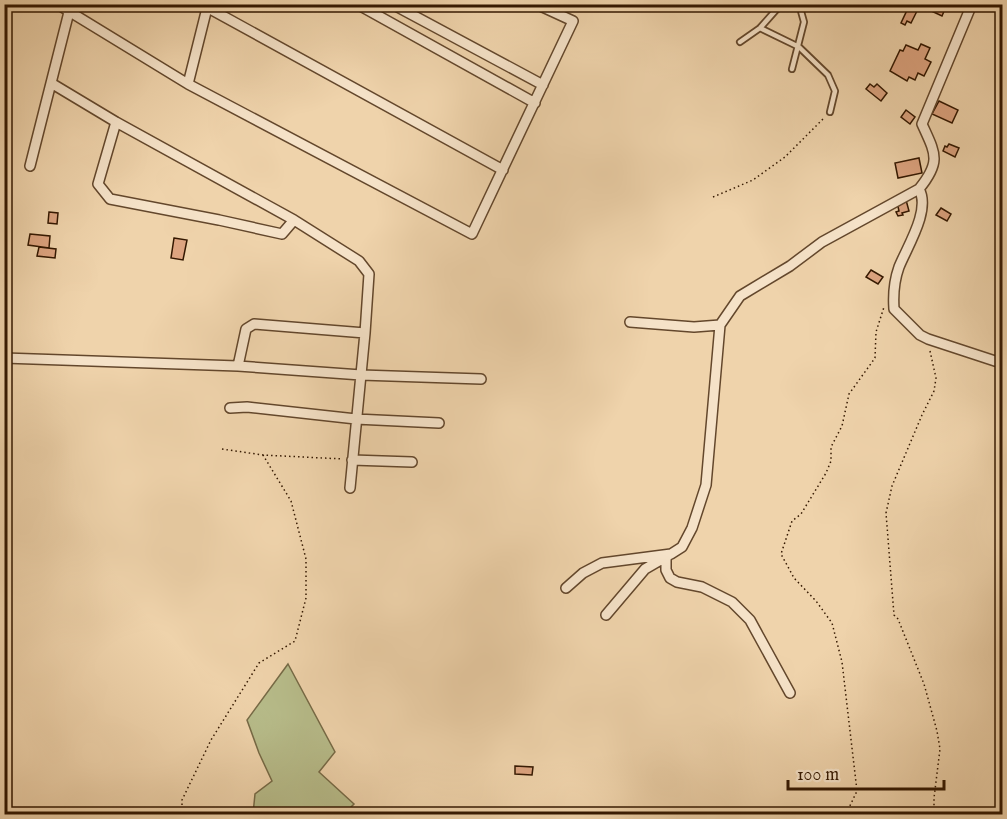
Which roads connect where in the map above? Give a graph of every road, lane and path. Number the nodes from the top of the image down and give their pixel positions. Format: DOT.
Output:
graph roads {
  1 [pos="57,4"];
  2 [pos="357,4"];
  3 [pos="392,4"];
  4 [pos="536,4"];
  5 [pos="784,4"];
  6 [pos="799,4"];
  7 [pos="972,4"];
  8 [pos="206,6"];
  9 [pos="69,12"];
  10 [pos="760,28"];
  11 [pos="740,42"];
  12 [pos="799,47"];
  13 [pos="792,69"];
  14 [pos="51,82"];
  15 [pos="188,84"];
  16 [pos="543,85"];
  17 [pos="535,103"];
  18 [pos="830,112"];
  19 [pos="116,122"];
  20 [pos="30,166"];
  21 [pos="503,170"];
  22 [pos="919,189"];
  23 [pos="713,197"];
  24 [pos="294,220"];
  25 [pos="893,291"];
  26 [pos="630,322"];
  27 [pos="720,325"];
  28 [pos="365,333"];
  29 [pos="928,339"];
  30 [pos="4,358"];
  31 [pos="1002,362"];
  32 [pos="238,366"];
  33 [pos="361,375"];
  34 [pos="481,379"];
  35 [pos="230,408"];
  36 [pos="356,419"];
  37 [pos="439,423"];
  38 [pos="222,449"];
  39 [pos="263,455"];
  40 [pos="352,460"];
  41 [pos="412,462"];
  42 [pos="350,488"];
  43 [pos="668,556"];
  44 [pos="566,588"];
  45 [pos="606,615"];
  46 [pos="790,693"];
  47 [pos="182,814"];
  48 [pos="846,814"];
  49 [pos="934,814"];
  1 -- 9 [label="street"];
  2 -- 17 [label="street"];
  3 -- 16 [label="street"];
  4 -- 16 [label="street"];
  5 -- 10 [label="lane"];
  6 -- 12 [label="lane"];
  7 -- 22 [label="street"];
  8 -- 15 [label="street"];
  8 -- 21 [label="street"];
  9 -- 14 [label="street"];
  9 -- 15 [label="street"];
  10 -- 11 [label="lane"];
  10 -- 12 [label="lane"];
  12 -- 13 [label="lane"];
  12 -- 18 [label="lane"];
  14 -- 19 [label="street"];
  14 -- 20 [label="street"];
  15 -- 21 [label="street"];
  16 -- 17 [label="street"];
  17 -- 21 [label="street"];
  18 -- 23 [label="path"];
  19 -- 24 [label="street"];
  19 -- 24 [label="street"];
  22 -- 25 [label="street"];
  22 -- 27 [label="street"];
  24 -- 28 [label="street"];
  25 -- 29 [label="street"];
  25 -- 48 [label="path"];
  26 -- 27 [label="street"];
  27 -- 43 [label="street"];
  28 -- 32 [label="street"];
  28 -- 33 [label="street"];
  29 -- 31 [label="street"];
  29 -- 49 [label="path"];
  30 -- 32 [label="street"];
  32 -- 33 [label="street"];
  33 -- 34 [label="street"];
  33 -- 36 [label="street"];
  35 -- 36 [label="street"];
  36 -- 37 [label="street"];
  36 -- 40 [label="street"];
  38 -- 39 [label="path"];
  39 -- 40 [label="path"];
  39 -- 47 [label="path"];
  40 -- 41 [label="street"];
  40 -- 42 [label="street"];
  43 -- 44 [label="street"];
  43 -- 45 [label="street"];
  43 -- 46 [label="street"];
}
